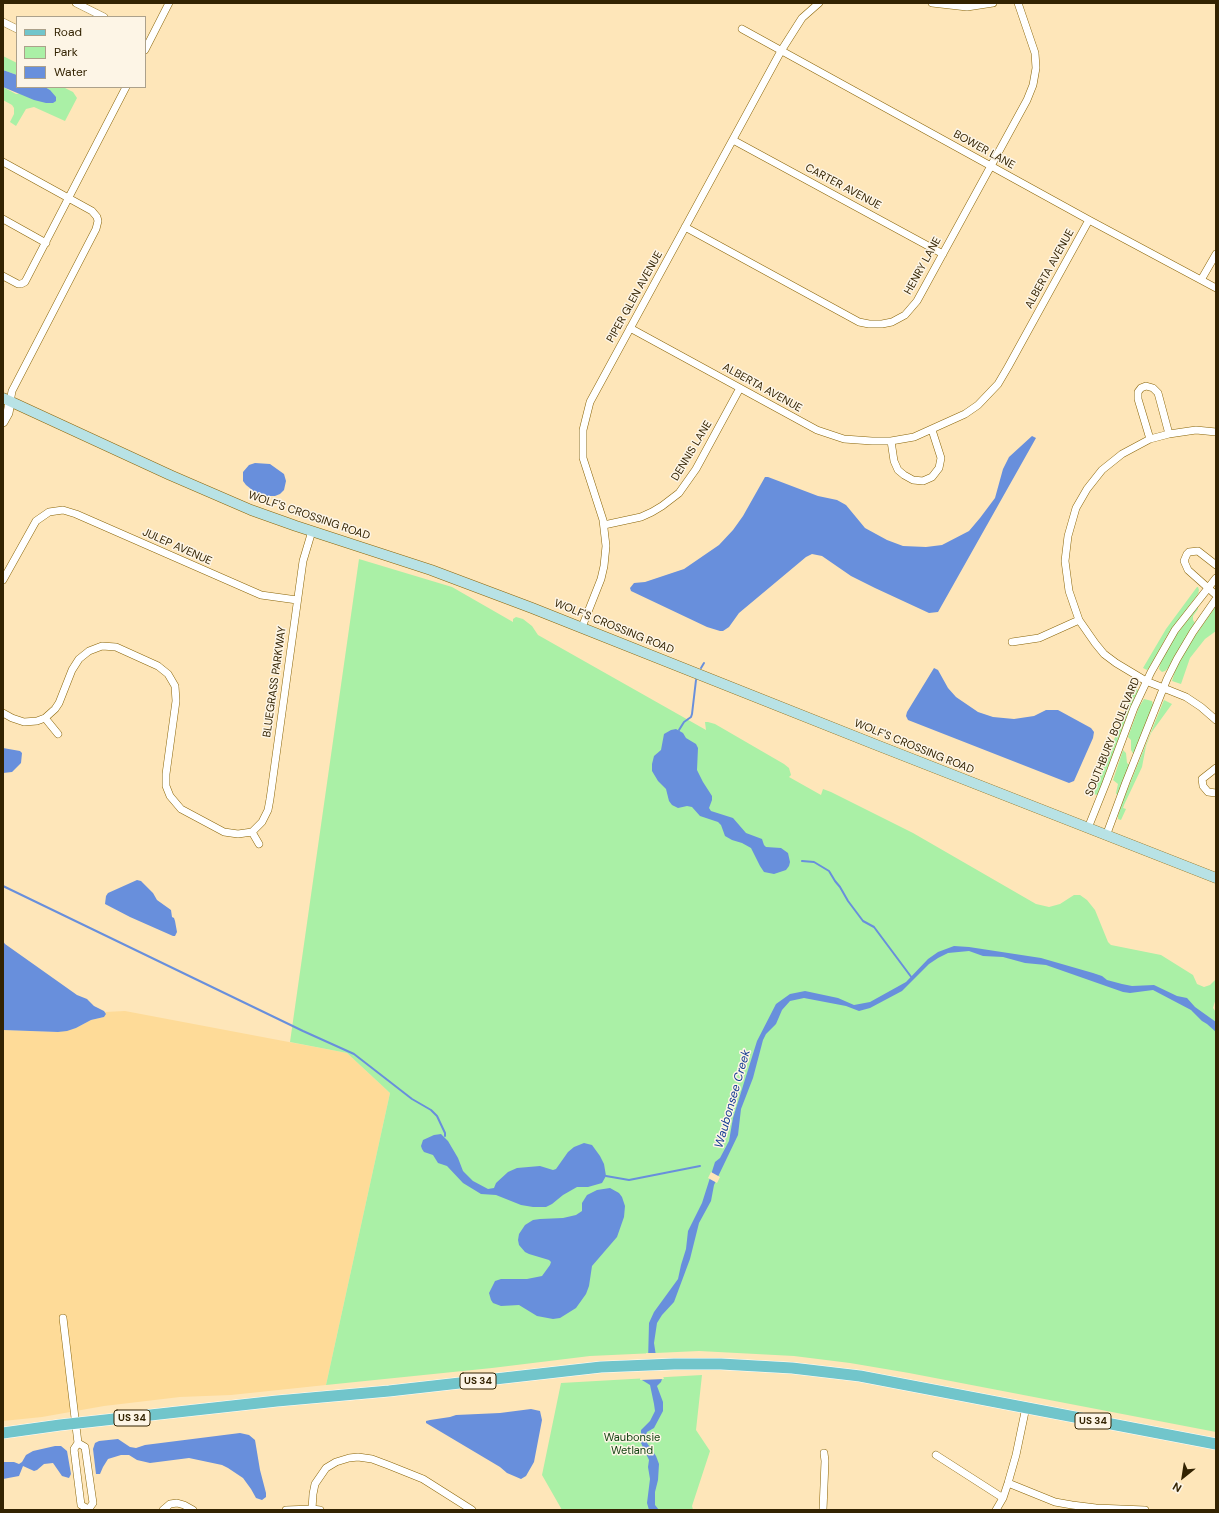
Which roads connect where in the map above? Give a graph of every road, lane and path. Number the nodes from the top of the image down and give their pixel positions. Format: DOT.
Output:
graph roads {
  1 [pos="76,3"];
  2 [pos="169,3"];
  3 [pos="819,3"];
  4 [pos="932,3"];
  5 [pos="993,3"];
  6 [pos="1018,3"];
  7 [pos="102,16"];
  8 [pos="3,22"];
  9 [pos="16,28"];
  10 [pos="742,29"];
  11 [pos="147,39"];
  12 [pos="781,51"];
  13 [pos="125,88"];
  14 [pos="733,140"];
  15 [pos="3,162"];
  16 [pos="991,166"];
  17 [pos="69,198"];
  18 [pos="3,219"];
  19 [pos="1089,220"];
  20 [pos="685,227"];
  21 [pos="46,243"];
  22 [pos="943,254"];
  23 [pos="1216,254"];
  24 [pos="3,276"];
  25 [pos="1201,280"];
  26 [pos="1216,288"];
  27 [pos="630,328"];
  28 [pos="740,388"];
  29 [pos="7,400"];
  30 [pos="3,422"];
  31 [pos="932,430"];
  32 [pos="1216,432"];
  33 [pos="1169,434"];
  34 [pos="1150,439"];
  35 [pos="891,441"];
  36 [pos="604,525"];
  37 [pos="312,531"];
  38 [pos="1216,565"];
  39 [pos="1216,578"];
  40 [pos="3,580"];
  41 [pos="1208,588"];
  42 [pos="1216,595"];
  43 [pos="1216,599"];
  44 [pos="297,600"];
  45 [pos="1079,620"];
  46 [pos="582,627"];
  47 [pos="1012,642"];
  48 [pos="1146,681"];
  49 [pos="1164,688"];
  50 [pos="3,712"];
  51 [pos="45,718"];
  52 [pos="1216,720"];
  53 [pos="58,734"];
  54 [pos="1216,768"];
  55 [pos="1216,793"];
  56 [pos="1088,828"];
  57 [pos="252,832"];
  58 [pos="1106,836"];
  59 [pos="259,844"];
  60 [pos="1216,878"];
  61 [pos="64,1318"];
  62 [pos="1026,1407"];
  63 [pos="76,1424"];
  64 [pos="3,1434"];
  65 [pos="78,1443"];
  66 [pos="1216,1444"];
  67 [pos="824,1453"];
  68 [pos="936,1455"];
  69 [pos="1008,1483"];
  70 [pos="1003,1498"];
  71 [pos="88,1509"];
  72 [pos="316,1509"];
  73 [pos="1121,1509"];
  74 [pos="163,1510"];
  75 [pos="193,1510"];
  76 [pos="286,1510"];
  77 [pos="472,1510"];
  78 [pos="822,1510"];
  79 [pos="996,1510"];
  80 [pos="1145,1510"];
  1 -- 7 [label="street"];
  2 -- 11 [label="street"];
  3 -- 12 [label="street, PIPER GLEN AVENUE"];
  4 -- 5 [label="street"];
  6 -- 16 [label="street, HENRY LANE"];
  8 -- 9 [label="street"];
  10 -- 12 [label="street, BOWER LANE"];
  12 -- 14 [label="street, PIPER GLEN AVENUE"];
  12 -- 16 [label="street, BOWER LANE"];
  13 -- 17 [label="street"];
  14 -- 20 [label="street, PIPER GLEN AVENUE"];
  14 -- 22 [label="street, CARTER AVENUE"];
  15 -- 17 [label="street"];
  16 -- 19 [label="street, BOWER LANE"];
  16 -- 22 [label="street, HENRY LANE"];
  17 -- 21 [label="street"];
  17 -- 29 [label="street"];
  18 -- 21 [label="street"];
  19 -- 25 [label="street, BOWER LANE"];
  19 -- 31 [label="street, ALBERTA AVENUE"];
  20 -- 22 [label="street, HENRY LANE"];
  20 -- 27 [label="street, PIPER GLEN AVENUE"];
  21 -- 24 [label="street"];
  23 -- 25 [label="street"];
  25 -- 26 [label="street, BOWER LANE"];
  27 -- 28 [label="street, ALBERTA AVENUE"];
  27 -- 36 [label="street, PIPER GLEN AVENUE"];
  28 -- 35 [label="street, ALBERTA AVENUE"];
  28 -- 36 [label="street, DENNIS LANE"];
  29 -- 30 [label="street"];
  29 -- 37 [label="main road, WOLF'S CROSSING ROAD"];
  31 -- 35 [label="street, ALBERTA AVENUE"];
  31 -- 35 [label="street"];
  32 -- 33 [label="street"];
  33 -- 34 [label="street"];
  33 -- 34 [label="street"];
  34 -- 45 [label="street"];
  36 -- 46 [label="street, PIPER GLEN AVENUE"];
  37 -- 44 [label="street, BLUEGRASS PARKWAY"];
  37 -- 46 [label="main road, WOLF'S CROSSING ROAD"];
  38 -- 41 [label="street"];
  39 -- 41 [label="street, SOUTHBURY BOULEVARD"];
  40 -- 44 [label="street, JULEP AVENUE"];
  41 -- 42 [label="street"];
  41 -- 48 [label="street, SOUTHBURY BOULEVARD"];
  43 -- 49 [label="street"];
  44 -- 57 [label="street, BLUEGRASS PARKWAY"];
  45 -- 47 [label="street"];
  45 -- 48 [label="street"];
  46 -- 56 [label="main road, WOLF'S CROSSING ROAD"];
  48 -- 49 [label="street"];
  48 -- 56 [label="street, SOUTHBURY BOULEVARD"];
  49 -- 52 [label="street"];
  49 -- 58 [label="street"];
  50 -- 51 [label="street"];
  51 -- 53 [label="street"];
  51 -- 57 [label="street"];
  54 -- 55 [label="street"];
  56 -- 58 [label="main road, WOLF'S CROSSING ROAD"];
  57 -- 59 [label="street"];
  58 -- 60 [label="main road, WOLF'S CROSSING ROAD"];
  61 -- 63 [label="street"];
  62 -- 63 [label="main road, US 34"];
  62 -- 66 [label="main road, US 34"];
  62 -- 69 [label="street"];
  63 -- 64 [label="main road, US 34"];
  63 -- 65 [label="street"];
  65 -- 71 [label="street"];
  65 -- 71 [label="street"];
  67 -- 78 [label="street"];
  68 -- 70 [label="street"];
  69 -- 70 [label="street"];
  69 -- 73 [label="street"];
  70 -- 79 [label="street"];
  72 -- 76 [label="street"];
  72 -- 77 [label="street"];
  73 -- 80 [label="street"];
  74 -- 75 [label="street"];
}
